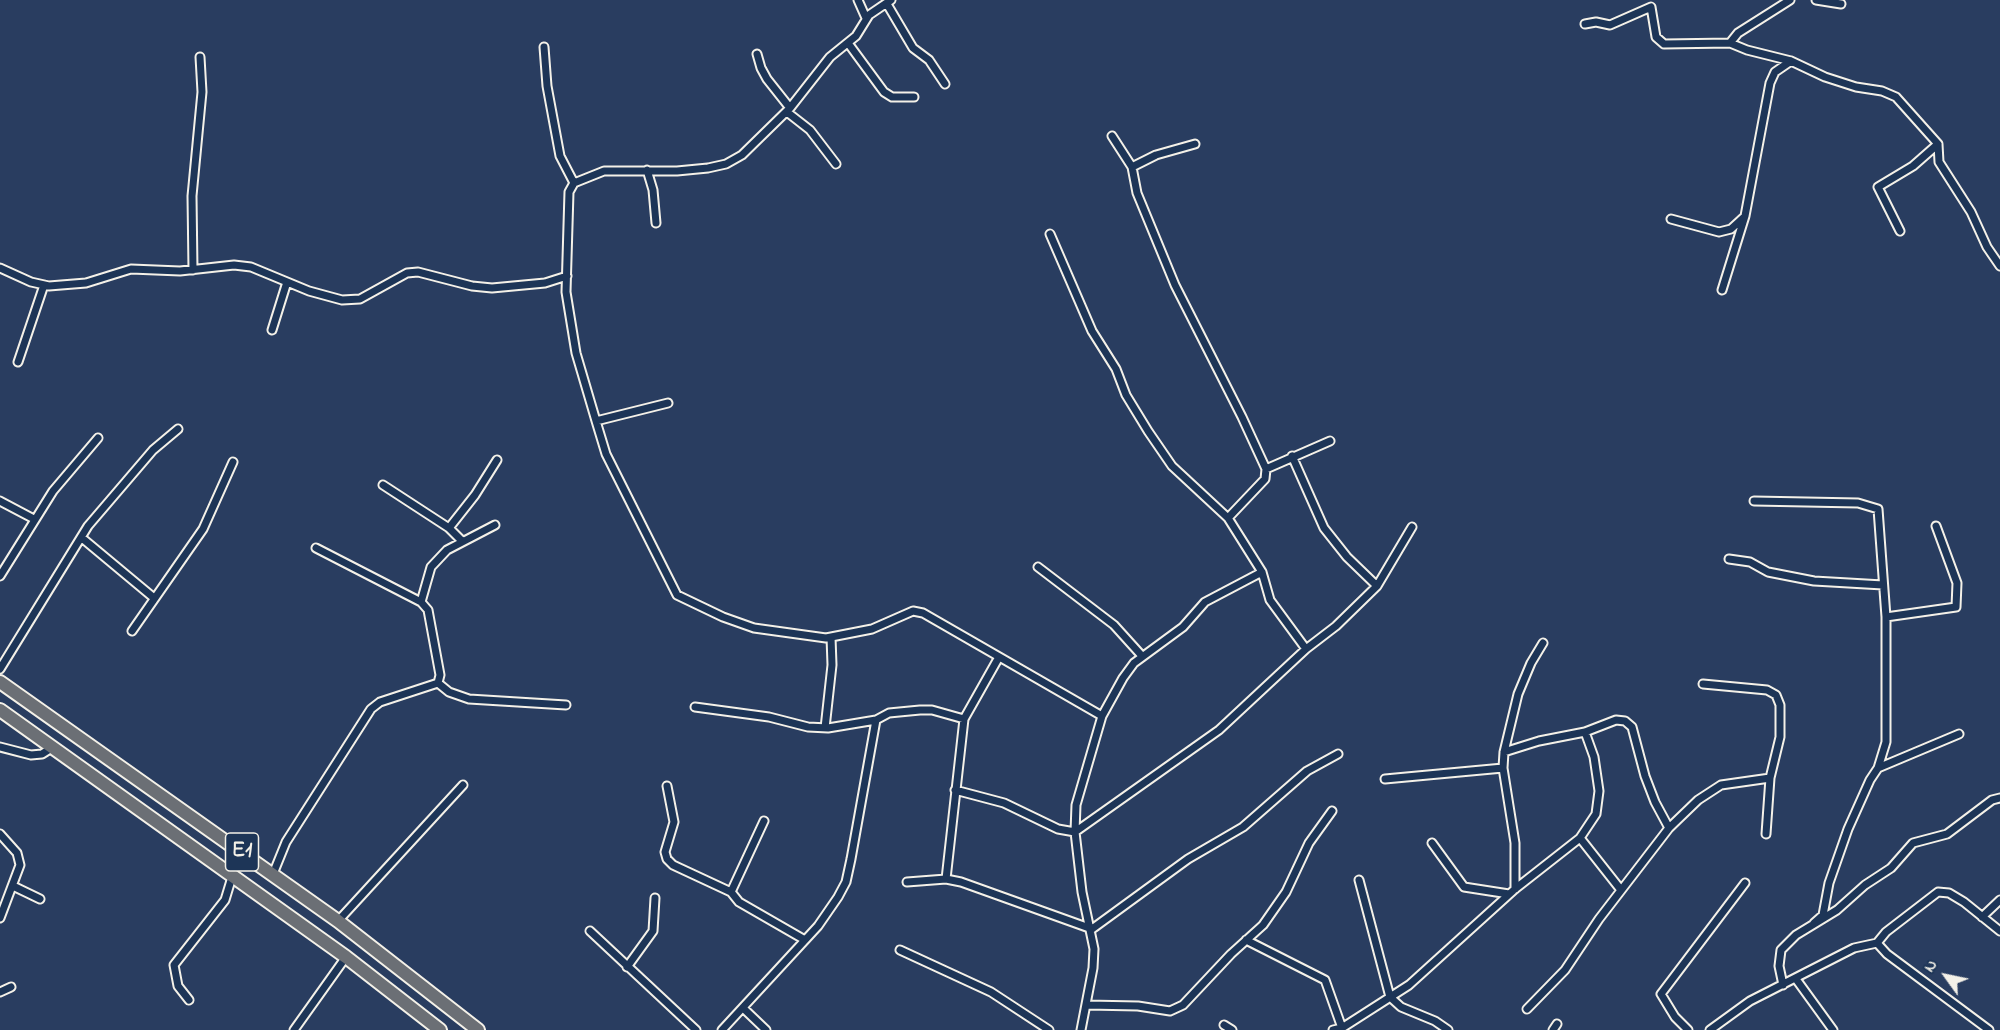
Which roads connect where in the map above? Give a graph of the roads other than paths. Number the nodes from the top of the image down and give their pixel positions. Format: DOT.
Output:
graph roads {
  1 [pos="858,0"];
  2 [pos="1790,0"];
  3 [pos="1816,0"];
  4 [pos="889,2"];
  5 [pos="1841,4"];
  6 [pos="866,18"];
  7 [pos="1585,24"];
  8 [pos="848,43"];
  9 [pos="1730,43"];
  10 [pos="544,48"];
  11 [pos="757,54"];
  12 [pos="200,57"];
  13 [pos="1791,61"];
  14 [pos="945,84"];
  15 [pos="914,97"];
  16 [pos="788,110"];
  17 [pos="1112,136"];
  18 [pos="1195,144"];
  19 [pos="1938,144"];
  20 [pos="836,164"];
  21 [pos="1132,167"];
  22 [pos="647,170"];
  23 [pos="574,183"];
  24 [pos="1745,216"];
  25 [pos="1671,219"];
  26 [pos="657,223"];
  27 [pos="1900,231"];
  28 [pos="1050,234"];
  29 [pos="2000,266"];
  30 [pos="0,268"];
  31 [pos="193,270"];
  32 [pos="567,276"];
  33 [pos="287,282"];
  34 [pos="44,285"];
  35 [pos="1722,290"];
  36 [pos="272,330"];
  37 [pos="18,362"];
  38 [pos="668,403"];
  39 [pos="596,421"];
  40 [pos="178,429"];
  41 [pos="98,438"];
  42 [pos="1330,441"];
  43 [pos="1292,456"];
  44 [pos="497,460"];
  45 [pos="233,462"];
  46 [pos="1266,470"];
  47 [pos="383,485"];
  48 [pos="0,501"];
  49 [pos="1754,501"];
  50 [pos="1228,518"];
  51 [pos="34,519"];
  52 [pos="495,525"];
  53 [pos="1936,526"];
  54 [pos="1412,527"];
  55 [pos="449,528"];
  56 [pos="82,538"];
  57 [pos="462,541"];
  58 [pos="316,548"];
  59 [pos="1729,559"];
  60 [pos="1038,567"];
  61 [pos="1262,572"];
  62 [pos="0,576"];
  63 [pos="1883,585"];
  64 [pos="1377,586"];
  65 [pos="154,598"];
  66 [pos="421,602"];
  67 [pos="1886,617"];
  68 [pos="132,631"];
  69 [pos="831,637"];
  70 [pos="1543,643"];
  71 [pos="1306,649"];
  72 [pos="1142,656"];
  73 [pos="999,657"];
  74 [pos="0,669"];
  75 [pos="0,682"];
  76 [pos="438,683"];
  77 [pos="1703,684"];
  78 [pos="566,705"];
  79 [pos="695,707"];
  80 [pos="0,710"];
  81 [pos="1102,716"];
  82 [pos="964,719"];
  83 [pos="876,720"];
  84 [pos="825,728"];
  85 [pos="1585,732"];
  86 [pos="1959,734"];
  87 [pos="0,747"];
  88 [pos="52,747"];
  89 [pos="1503,752"];
  90 [pos="1338,754"];
  91 [pos="1503,768"];
  92 [pos="1878,768"];
  93 [pos="1770,778"];
  94 [pos="1384,779"];
  95 [pos="463,785"];
  96 [pos="667,786"];
  97 [pos="955,790"];
  98 [pos="2000,798"];
  99 [pos="1332,811"];
  100 [pos="764,821"];
  101 [pos="1669,828"];
  102 [pos="1075,832"];
  103 [pos="0,834"];
  104 [pos="1766,834"];
  105 [pos="1580,838"];
  106 [pos="1432,843"];
  107 [pos="273,874"];
  108 [pos="232,877"];
  109 [pos="946,879"];
  110 [pos="1359,880"];
  111 [pos="908,882"];
  112 [pos="1745,883"];
  113 [pos="13,886"];
  114 [pos="1621,890"];
  115 [pos="731,892"];
  116 [pos="1512,892"];
  117 [pos="655,898"];
  118 [pos="40,899"];
  119 [pos="2000,900"];
  120 [pos="0,918"];
  121 [pos="1982,918"];
  122 [pos="338,921"];
  123 [pos="1814,923"];
  124 [pos="1092,929"];
  125 [pos="590,931"];
  126 [pos="2000,932"];
  127 [pos="805,940"];
  128 [pos="1246,940"];
  129 [pos="1877,943"];
  130 [pos="900,950"];
  131 [pos="346,957"];
  132 [pos="627,967"];
  133 [pos="1796,979"];
  134 [pos="1783,985"];
  135 [pos="11,987"];
  136 [pos="0,992"];
  137 [pos="1390,997"];
  138 [pos="189,1000"];
  139 [pos="1087,1005"];
  140 [pos="743,1008"];
  141 [pos="1527,1009"];
  142 [pos="1224,1025"];
  143 [pos="1342,1028"];
  144 [pos="294,1030"];
  145 [pos="440,1030"];
  146 [pos="478,1030"];
  147 [pos="696,1030"];
  148 [pos="722,1030"];
  149 [pos="766,1030"];
  150 [pos="1049,1030"];
  151 [pos="1081,1030"];
  152 [pos="1232,1030"];
  153 [pos="1334,1030"];
  154 [pos="1448,1030"];
  155 [pos="1688,1030"];
  156 [pos="1710,1030"];
  157 [pos="1833,1030"];
  158 [pos="1989,1030"];
  1 -- 6 [label="street"];
  2 -- 9 [label="street"];
  3 -- 5 [label="street"];
  4 -- 6 [label="street"];
  4 -- 14 [label="street"];
  6 -- 8 [label="street"];
  7 -- 9 [label="street"];
  8 -- 15 [label="street"];
  8 -- 16 [label="street"];
  9 -- 13 [label="street"];
  10 -- 23 [label="street"];
  11 -- 16 [label="street"];
  12 -- 31 [label="street"];
  13 -- 19 [label="street"];
  13 -- 24 [label="street"];
  16 -- 20 [label="street"];
  16 -- 22 [label="street"];
  17 -- 21 [label="street"];
  18 -- 21 [label="street"];
  19 -- 27 [label="street"];
  19 -- 29 [label="street"];
  21 -- 46 [label="street"];
  22 -- 23 [label="street"];
  22 -- 26 [label="street"];
  23 -- 32 [label="street"];
  24 -- 25 [label="street"];
  24 -- 35 [label="street"];
  28 -- 50 [label="street"];
  30 -- 34 [label="street"];
  31 -- 33 [label="street"];
  31 -- 34 [label="street"];
  32 -- 33 [label="street"];
  32 -- 39 [label="street"];
  33 -- 36 [label="street"];
  34 -- 37 [label="street"];
  38 -- 39 [label="street"];
  39 -- 69 [label="street"];
  40 -- 56 [label="street"];
  41 -- 51 [label="street"];
  42 -- 43 [label="street"];
  43 -- 46 [label="street"];
  43 -- 64 [label="street"];
  44 -- 55 [label="street"];
  45 -- 65 [label="street"];
  46 -- 50 [label="street"];
  47 -- 55 [label="street"];
  48 -- 51 [label="street"];
  49 -- 63 [label="street"];
  50 -- 61 [label="street"];
  51 -- 62 [label="street"];
  52 -- 57 [label="street"];
  53 -- 67 [label="street"];
  54 -- 64 [label="street"];
  55 -- 57 [label="street"];
  56 -- 65 [label="street"];
  56 -- 74 [label="street"];
  57 -- 66 [label="street"];
  58 -- 66 [label="street"];
  59 -- 63 [label="street"];
  60 -- 72 [label="street"];
  61 -- 71 [label="street"];
  61 -- 72 [label="street"];
  63 -- 67 [label="street"];
  64 -- 71 [label="street"];
  65 -- 68 [label="street"];
  66 -- 76 [label="street"];
  67 -- 92 [label="street"];
  69 -- 73 [label="street"];
  69 -- 84 [label="street"];
  70 -- 89 [label="street"];
  71 -- 102 [label="street"];
  72 -- 81 [label="street"];
  73 -- 81 [label="street"];
  73 -- 82 [label="street"];
  75 -- 107 [label="highway, E1"];
  76 -- 78 [label="street"];
  76 -- 107 [label="street"];
  77 -- 93 [label="street"];
  79 -- 84 [label="street"];
  80 -- 88 [label="highway, E1"];
  81 -- 102 [label="street"];
  82 -- 83 [label="street"];
  82 -- 97 [label="street"];
  83 -- 84 [label="street"];
  83 -- 127 [label="street"];
  85 -- 89 [label="street"];
  85 -- 101 [label="street"];
  85 -- 105 [label="street"];
  86 -- 92 [label="street"];
  87 -- 88 [label="street"];
  88 -- 108 [label="highway, E1"];
  89 -- 91 [label="street"];
  90 -- 124 [label="street"];
  91 -- 94 [label="street"];
  91 -- 116 [label="street"];
  92 -- 123 [label="street"];
  93 -- 101 [label="street"];
  93 -- 104 [label="street"];
  95 -- 122 [label="street"];
  96 -- 115 [label="street"];
  97 -- 102 [label="street"];
  97 -- 109 [label="street"];
  98 -- 123 [label="street"];
  99 -- 128 [label="street"];
  100 -- 115 [label="street"];
  101 -- 114 [label="street"];
  102 -- 124 [label="street"];
  103 -- 113 [label="street"];
  105 -- 114 [label="street"];
  105 -- 116 [label="street"];
  106 -- 116 [label="street"];
  107 -- 122 [label="highway, E1"];
  108 -- 131 [label="highway, E1"];
  108 -- 138 [label="street"];
  109 -- 111 [label="street"];
  109 -- 124 [label="street"];
  110 -- 137 [label="street"];
  112 -- 155 [label="street"];
  113 -- 118 [label="street"];
  113 -- 120 [label="street"];
  114 -- 141 [label="street"];
  115 -- 127 [label="street"];
  116 -- 137 [label="street"];
  117 -- 132 [label="street"];
  119 -- 121 [label="street"];
  121 -- 126 [label="street"];
  121 -- 129 [label="street"];
  122 -- 146 [label="highway, E1"];
  123 -- 134 [label="street"];
  124 -- 139 [label="street"];
  125 -- 132 [label="street"];
  127 -- 140 [label="street"];
  128 -- 139 [label="street"];
  128 -- 143 [label="street"];
  129 -- 133 [label="street"];
  129 -- 158 [label="street"];
  130 -- 150 [label="street"];
  131 -- 144 [label="street"];
  131 -- 145 [label="highway, E1"];
  132 -- 147 [label="street"];
  133 -- 134 [label="street"];
  133 -- 157 [label="street"];
  134 -- 156 [label="street"];
  135 -- 136 [label="street"];
  137 -- 143 [label="street"];
  137 -- 154 [label="street"];
  139 -- 151 [label="street"];
  140 -- 148 [label="street"];
  140 -- 149 [label="street"];
  142 -- 152 [label="street"];
  143 -- 153 [label="street"];
}
